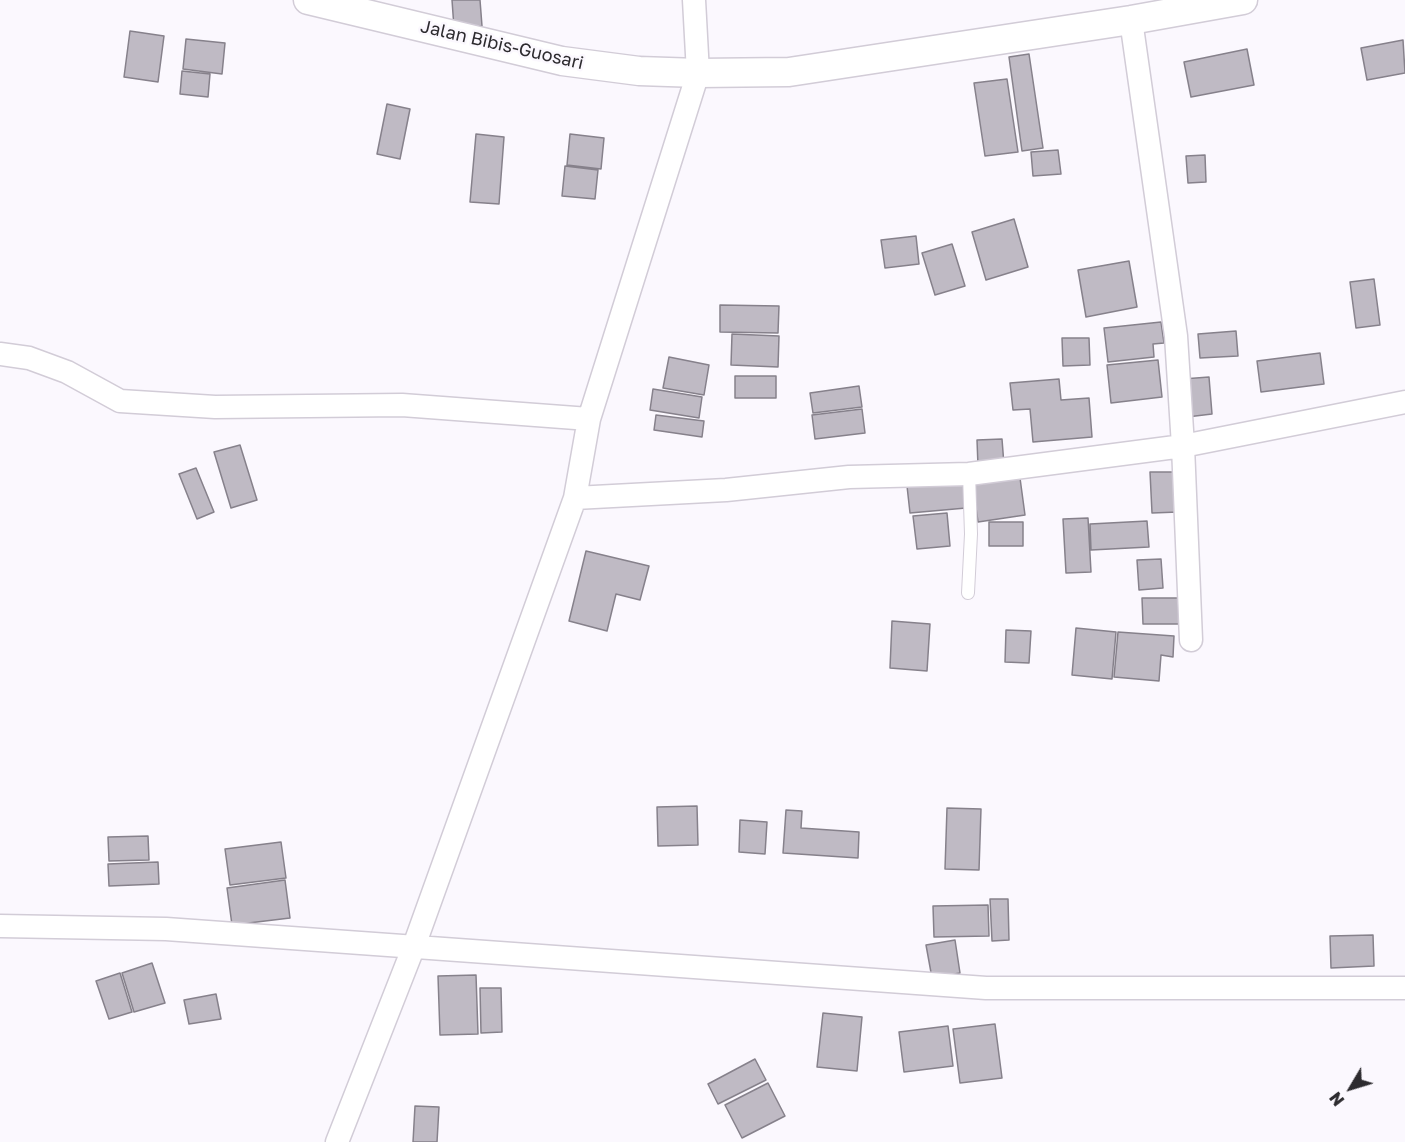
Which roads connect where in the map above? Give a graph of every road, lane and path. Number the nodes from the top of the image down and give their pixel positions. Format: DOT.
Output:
graph roads {
  1 [pos="308,0"];
  2 [pos="694,0"];
  3 [pos="1243,0"];
  4 [pos="1131,20"];
  5 [pos="698,73"];
  6 [pos="0,354"];
  7 [pos="1405,402"];
  8 [pos="589,418"];
  9 [pos="1183,446"];
  10 [pos="969,474"];
  11 [pos="575,498"];
  12 [pos="968,593"];
  13 [pos="1191,640"];
  14 [pos="0,926"];
  15 [pos="414,946"];
  16 [pos="1405,988"];
  17 [pos="336,1142"];
  1 -- 5 [label="street, Jalan Bibis-Guosari"];
  2 -- 5 [label="street"];
  3 -- 4 [label="street, Jalan Bibis-Guosari"];
  4 -- 5 [label="street, Jalan Bibis-Guosari"];
  4 -- 9 [label="street"];
  5 -- 8 [label="street"];
  6 -- 8 [label="street"];
  7 -- 9 [label="street"];
  8 -- 11 [label="street"];
  9 -- 10 [label="street"];
  9 -- 13 [label="street"];
  10 -- 11 [label="street"];
  10 -- 12 [label="lane"];
  11 -- 15 [label="street"];
  14 -- 15 [label="street"];
  15 -- 16 [label="street"];
  15 -- 17 [label="street"];
}
